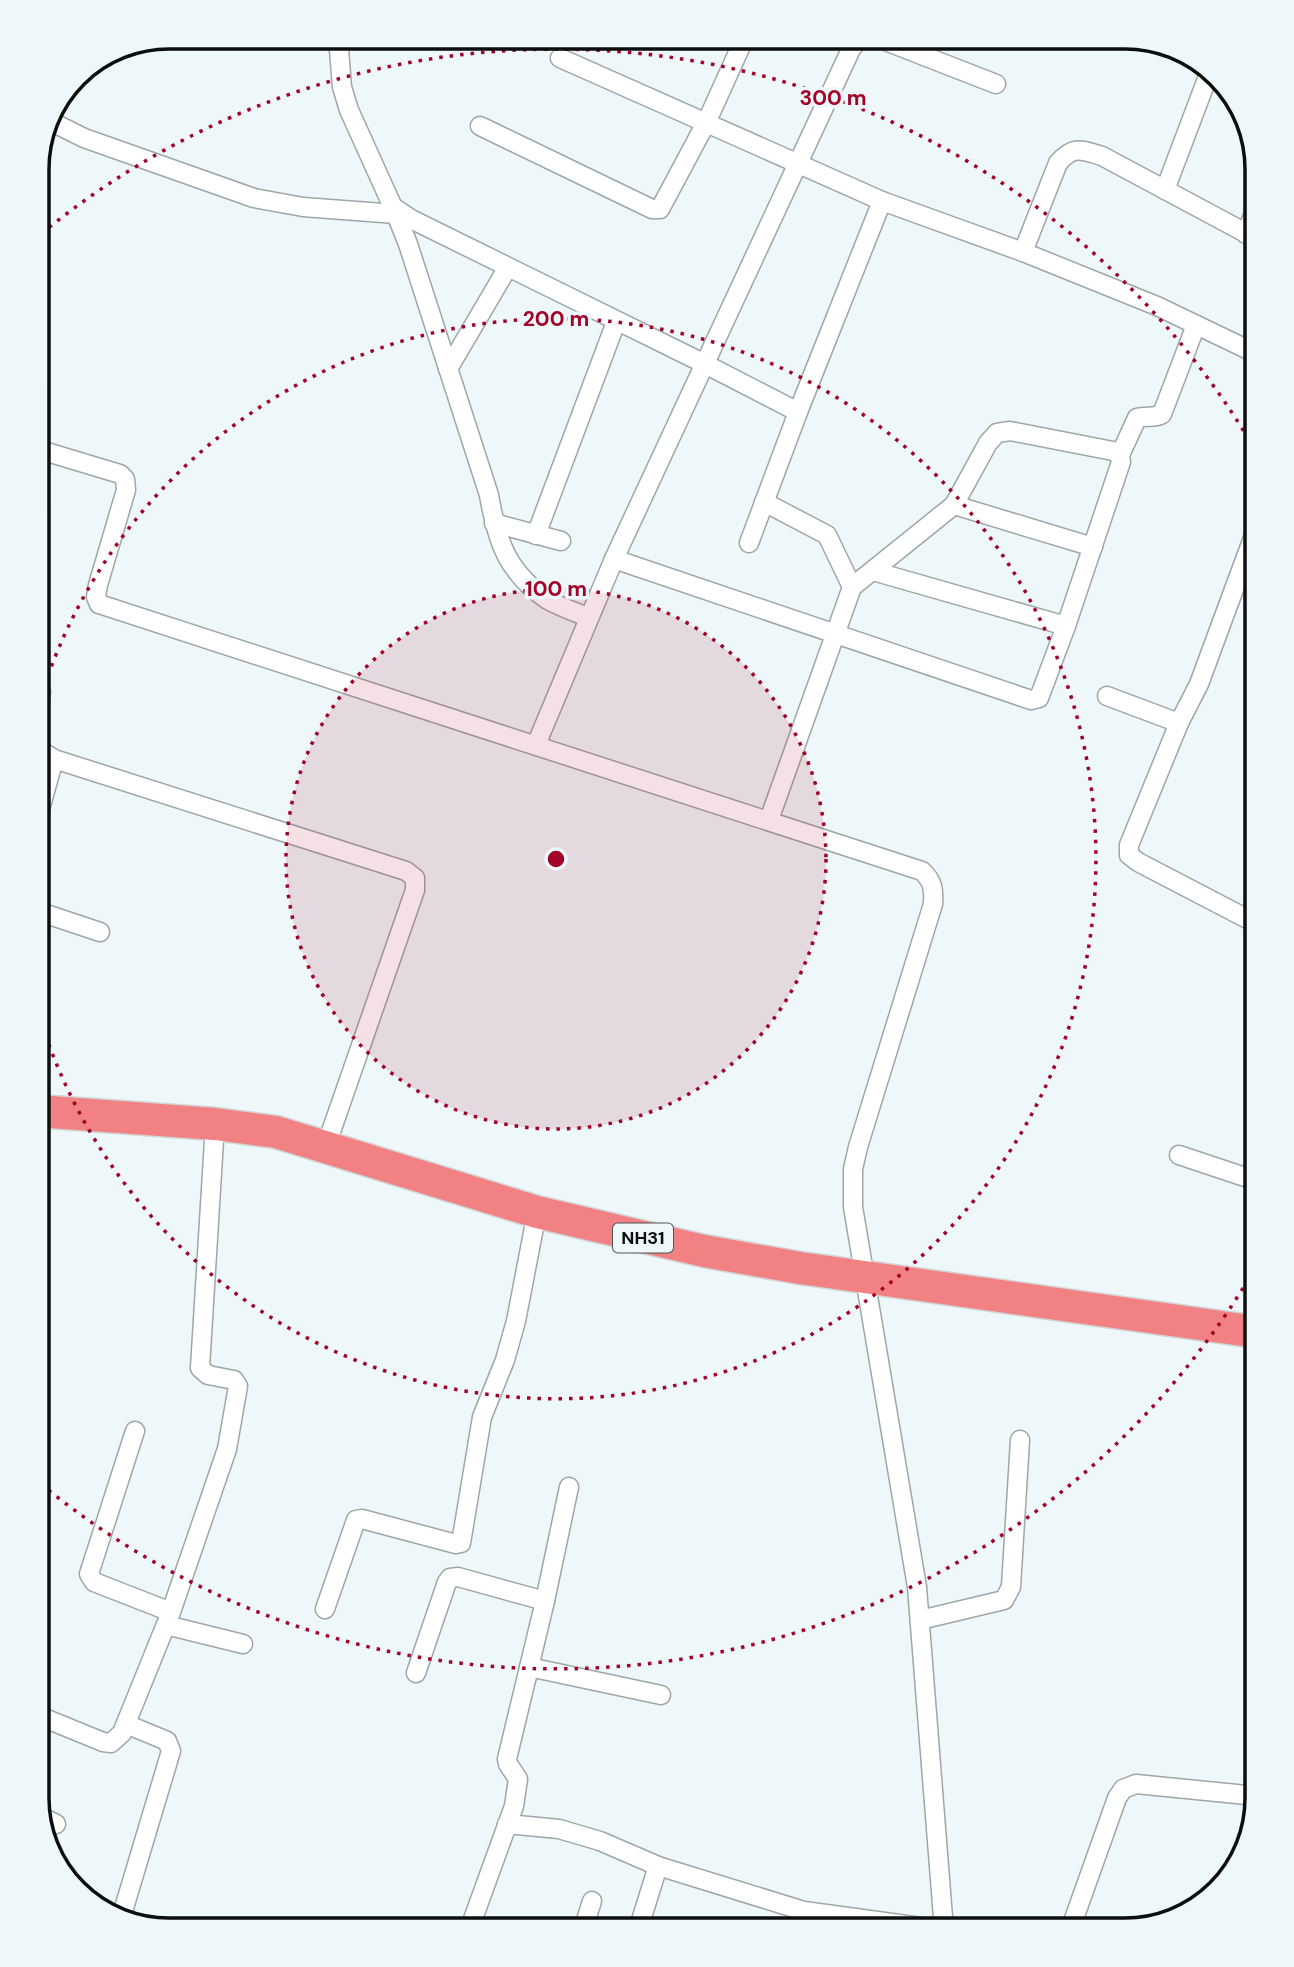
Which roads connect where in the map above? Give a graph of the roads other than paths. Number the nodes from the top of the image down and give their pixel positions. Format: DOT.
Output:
graph roads {
  1 [pos="339,49"];
  2 [pos="740,49"];
  3 [pos="851,49"];
  4 [pos="906,49"];
  5 [pos="560,58"];
  6 [pos="1206,81"];
  7 [pos="996,84"];
  8 [pos="707,121"];
  9 [pos="58,125"];
  10 [pos="480,126"];
  11 [pos="799,165"];
  12 [pos="1164,190"];
  13 [pos="882,201"];
  14 [pos="395,211"];
  15 [pos="1245,232"];
  16 [pos="1023,252"];
  17 [pos="508,268"];
  18 [pos="616,322"];
  19 [pos="1196,325"];
  20 [pos="1245,348"];
  21 [pos="705,364"];
  22 [pos="448,369"];
  23 [pos="798,412"];
  24 [pos="49,453"];
  25 [pos="1120,455"];
  26 [pos="764,502"];
  27 [pos="954,505"];
  28 [pos="494,523"];
  29 [pos="536,535"];
  30 [pos="561,541"];
  31 [pos="749,543"];
  32 [pos="1093,547"];
  33 [pos="614,559"];
  34 [pos="1245,559"];
  35 [pos="873,570"];
  36 [pos="852,587"];
  37 [pos="588,617"];
  38 [pos="1066,626"];
  39 [pos="837,634"];
  40 [pos="1107,696"];
  41 [pos="1179,723"];
  42 [pos="536,745"];
  43 [pos="49,756"];
  44 [pos="54,759"];
  45 [pos="49,777"];
  46 [pos="769,820"];
  47 [pos="49,915"];
  48 [pos="1245,918"];
  49 [pos="100,932"];
  50 [pos="49,1112"];
  51 [pos="215,1124"];
  52 [pos="326,1146"];
  53 [pos="1179,1155"];
  54 [pos="1245,1177"];
  55 [pos="537,1212"];
  56 [pos="866,1277"];
  57 [pos="1245,1330"];
  58 [pos="135,1431"];
  59 [pos="1020,1440"];
  60 [pos="569,1487"];
  61 [pos="545,1601"];
  62 [pos="325,1609"];
  63 [pos="169,1619"];
  64 [pos="920,1620"];
  65 [pos="243,1644"];
  66 [pos="529,1667"];
  67 [pos="416,1673"];
  68 [pos="661,1695"];
  69 [pos="49,1720"];
  70 [pos="126,1724"];
  71 [pos="1245,1795"];
  72 [pos="507,1824"];
  73 [pos="658,1866"];
  74 [pos="592,1901"];
  75 [pos="124,1909"];
  76 [pos="474,1918"];
  77 [pos="587,1918"];
  78 [pos="642,1918"];
  79 [pos="856,1918"];
  80 [pos="943,1918"];
  81 [pos="1074,1918"];
  1 -- 14 [label="street"];
  2 -- 8 [label="street"];
  3 -- 11 [label="street"];
  4 -- 7 [label="street"];
  5 -- 8 [label="street"];
  6 -- 12 [label="street"];
  8 -- 10 [label="street"];
  8 -- 11 [label="street"];
  9 -- 14 [label="street"];
  11 -- 13 [label="street"];
  11 -- 21 [label="street"];
  12 -- 15 [label="street"];
  12 -- 16 [label="street"];
  13 -- 16 [label="street"];
  13 -- 23 [label="street"];
  14 -- 17 [label="street"];
  14 -- 22 [label="street"];
  16 -- 19 [label="street"];
  17 -- 18 [label="street"];
  17 -- 22 [label="street"];
  18 -- 21 [label="street"];
  18 -- 29 [label="street"];
  19 -- 20 [label="street"];
  19 -- 25 [label="street"];
  21 -- 23 [label="street"];
  21 -- 33 [label="street"];
  22 -- 28 [label="street"];
  23 -- 26 [label="street"];
  24 -- 42 [label="street"];
  25 -- 27 [label="street"];
  25 -- 32 [label="street"];
  26 -- 31 [label="street"];
  26 -- 36 [label="street"];
  27 -- 32 [label="street"];
  27 -- 35 [label="street"];
  28 -- 29 [label="street"];
  28 -- 37 [label="street"];
  29 -- 30 [label="street"];
  32 -- 38 [label="street"];
  33 -- 37 [label="street"];
  33 -- 39 [label="street"];
  34 -- 41 [label="street"];
  35 -- 36 [label="street"];
  35 -- 38 [label="street"];
  36 -- 39 [label="street"];
  37 -- 42 [label="street"];
  38 -- 39 [label="street"];
  39 -- 46 [label="street"];
  40 -- 41 [label="street"];
  41 -- 48 [label="street"];
  42 -- 46 [label="street"];
  43 -- 44 [label="street"];
  44 -- 45 [label="street"];
  44 -- 52 [label="street"];
  46 -- 56 [label="street"];
  47 -- 49 [label="street"];
  50 -- 51 [label="highway, NH31"];
  51 -- 52 [label="highway, NH31"];
  51 -- 63 [label="street"];
  52 -- 55 [label="highway, NH31"];
  53 -- 54 [label="street"];
  55 -- 56 [label="highway, NH31"];
  55 -- 62 [label="street"];
  56 -- 57 [label="highway, NH31"];
  56 -- 64 [label="street"];
  58 -- 63 [label="street"];
  59 -- 64 [label="street"];
  60 -- 61 [label="street"];
  61 -- 66 [label="street"];
  61 -- 67 [label="street"];
  63 -- 65 [label="street"];
  63 -- 70 [label="street"];
  64 -- 80 [label="street"];
  66 -- 68 [label="street"];
  66 -- 72 [label="street"];
  69 -- 70 [label="street"];
  70 -- 75 [label="street"];
  71 -- 81 [label="street"];
  72 -- 73 [label="street"];
  72 -- 76 [label="street"];
  73 -- 78 [label="street"];
  73 -- 79 [label="street"];
  74 -- 77 [label="street"];
}
